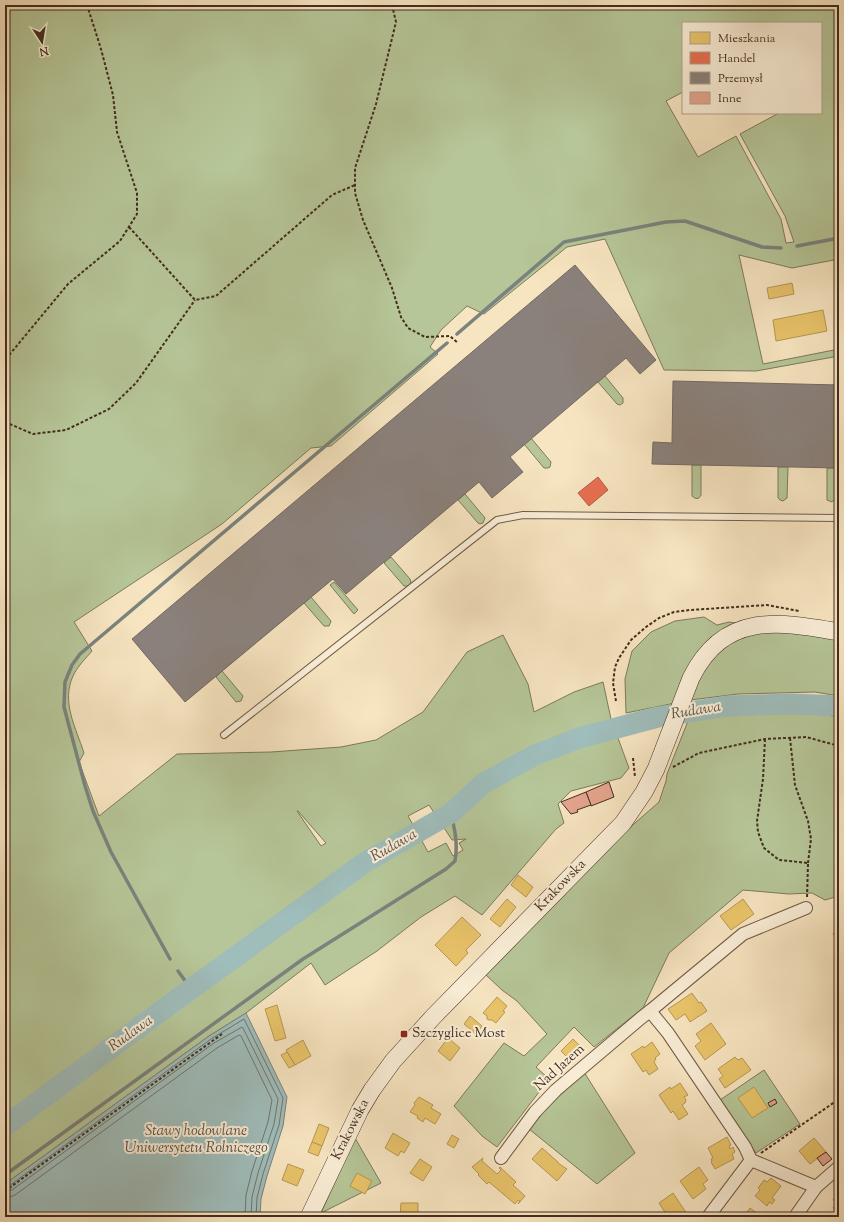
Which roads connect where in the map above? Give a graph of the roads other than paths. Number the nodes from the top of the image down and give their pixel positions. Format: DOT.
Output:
graph roads {
  1 [pos="839,518"];
  2 [pos="839,632"];
  3 [pos="224,735"];
  4 [pos="806,908"];
  5 [pos="650,1011"];
  6 [pos="501,1158"];
  7 [pos="752,1160"];
  8 [pos="839,1167"];
  9 [pos="816,1187"];
  10 [pos="309,1217"];
  11 [pos="708,1217"];
  12 [pos="794,1217"];
  1 -- 3 [label="lane"];
  2 -- 10 [label="street, Krakowska"];
  4 -- 5 [label="street, Nad Jazem"];
  5 -- 6 [label="street, Nad Jazem"];
  5 -- 7 [label="street"];
  7 -- 9 [label="street"];
  7 -- 11 [label="street"];
  8 -- 9 [label="street"];
  9 -- 12 [label="street"];
}
